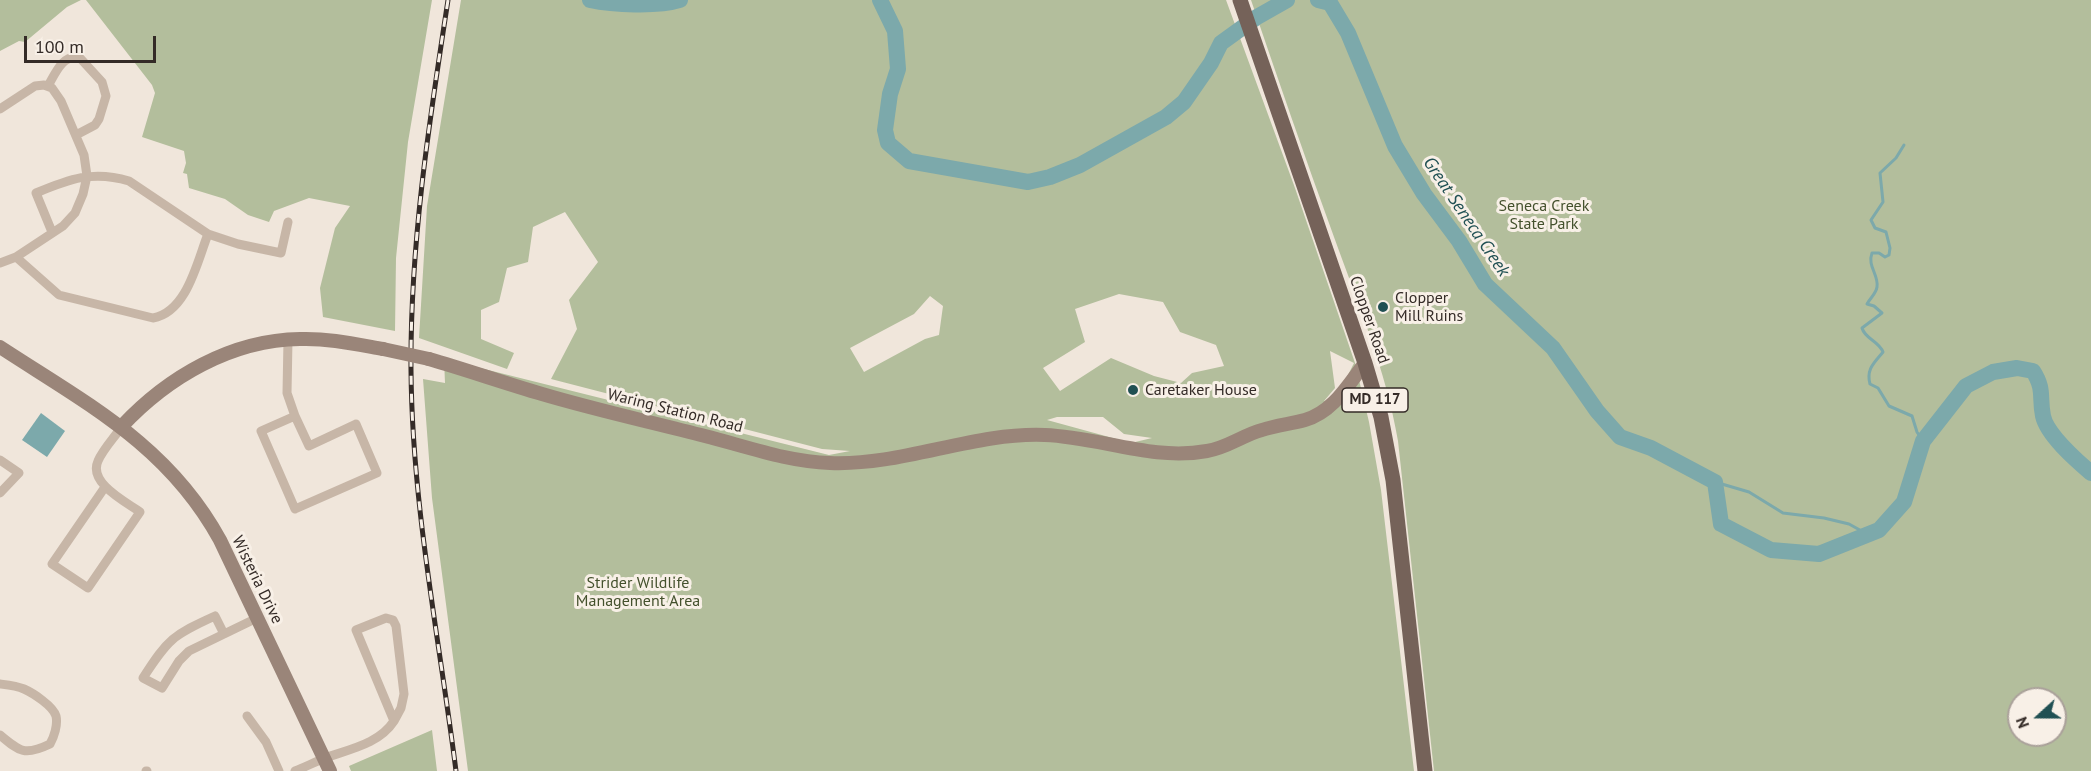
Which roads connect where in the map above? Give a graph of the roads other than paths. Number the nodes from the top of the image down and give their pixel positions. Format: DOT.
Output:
graph roads {
  1 [pos="1241,2"];
  2 [pos="48,86"];
  3 [pos="0,109"];
  4 [pos="76,135"];
  5 [pos="87,176"];
  6 [pos="288,222"];
  7 [pos="52,232"];
  8 [pos="208,234"];
  9 [pos="16,256"];
  10 [pos="0,262"];
  11 [pos="288,340"];
  12 [pos="0,347"];
  13 [pos="1365,363"];
  14 [pos="296,416"];
  15 [pos="122,426"];
  16 [pos="0,460"];
  17 [pos="105,487"];
  18 [pos="0,493"];
  19 [pos="257,618"];
  20 [pos="224,634"];
  21 [pos="0,684"];
  22 [pos="247,716"];
  23 [pos="394,721"];
  24 [pos="0,735"];
  25 [pos="327,764"];
  26 [pos="279,771"];
  27 [pos="295,771"];
  28 [pos="1425,771"];
  1 -- 13 [label="main road, Clopper Road / MD 117"];
  2 -- 3 [label="street"];
  2 -- 4 [label="street"];
  2 -- 4 [label="street"];
  4 -- 5 [label="street"];
  5 -- 7 [label="street"];
  5 -- 7 [label="street"];
  5 -- 8 [label="street"];
  6 -- 8 [label="street"];
  7 -- 9 [label="street"];
  8 -- 9 [label="street"];
  9 -- 10 [label="street"];
  11 -- 13 [label="street, Waring Station Road, bridge"];
  11 -- 14 [label="street"];
  11 -- 15 [label="street, Waring Station Road"];
  12 -- 15 [label="street"];
  13 -- 28 [label="main road, Clopper Road / MD 117"];
  14 -- 14 [label="street"];
  15 -- 17 [label="street"];
  15 -- 19 [label="street, Wisteria Drive"];
  16 -- 18 [label="street"];
  17 -- 17 [label="street"];
  19 -- 20 [label="street"];
  19 -- 25 [label="street, Wisteria Drive"];
  20 -- 20 [label="street"];
  21 -- 24 [label="street"];
  22 -- 26 [label="street"];
  23 -- 23 [label="street"];
  23 -- 25 [label="street"];
  25 -- 27 [label="street"];
}
